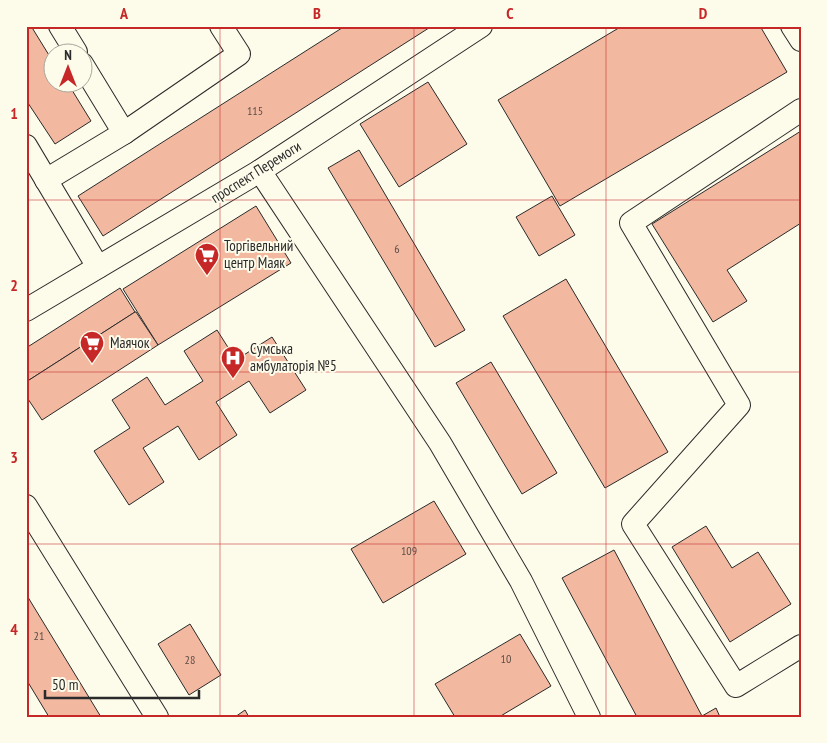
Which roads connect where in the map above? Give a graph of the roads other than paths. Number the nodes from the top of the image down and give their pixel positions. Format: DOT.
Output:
graph roads {
  1 [pos="60,26"];
  2 [pos="221,26"];
  3 [pos="481,26"];
  4 [pos="792,26"];
  5 [pos="801,40"];
  6 [pos="70,42"];
  7 [pos="92,80"];
  8 [pos="801,110"];
  9 [pos="124,133"];
  10 [pos="26,146"];
  11 [pos="260,171"];
  12 [pos="46,180"];
  13 [pos="98,267"];
  14 [pos="26,310"];
  15 [pos="26,506"];
  16 [pos="801,646"];
  17 [pos="157,717"];
  18 [pos="589,717"];
  1 -- 6 [label="street"];
  2 -- 9 [label="street"];
  3 -- 11 [label="street, проспект Перемоги"];
  4 -- 5 [label="street"];
  7 -- 9 [label="street"];
  8 -- 16 [label="street"];
  9 -- 12 [label="street"];
  10 -- 12 [label="street"];
  11 -- 13 [label="street, проспект Перемоги"];
  11 -- 18 [label="street"];
  12 -- 13 [label="street"];
  13 -- 14 [label="street, проспект Перемоги"];
  15 -- 17 [label="street"];
}
